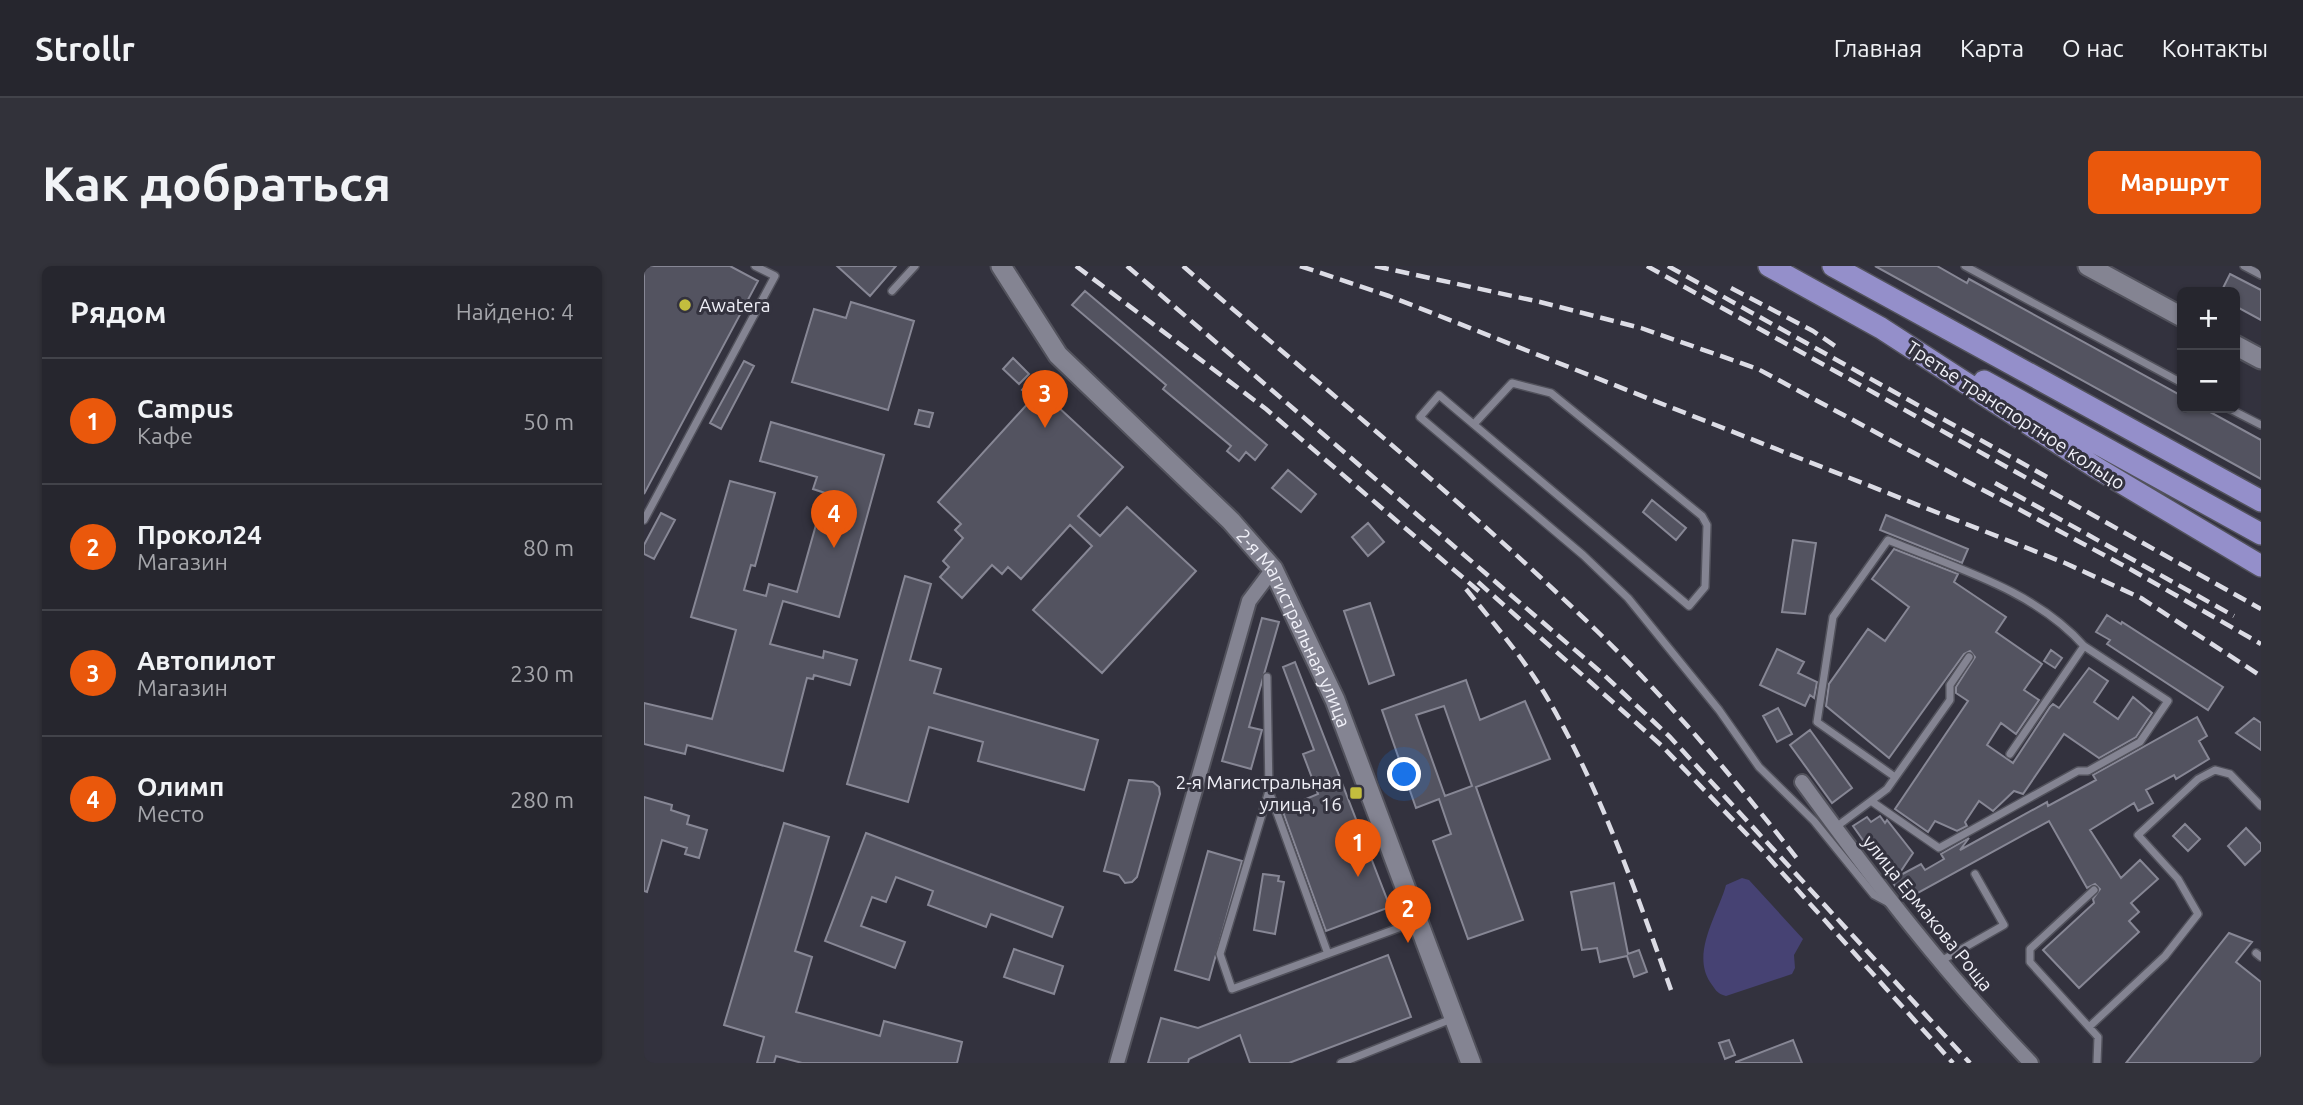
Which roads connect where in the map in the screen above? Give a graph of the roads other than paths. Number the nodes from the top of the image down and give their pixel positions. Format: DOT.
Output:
graph roads {
  1 [pos="755,266"];
  2 [pos="915,266"];
  3 [pos="1001,266"];
  4 [pos="1769,266"];
  5 [pos="1833,266"];
  6 [pos="1965,266"];
  7 [pos="2088,266"];
  8 [pos="2244,266"];
  9 [pos="2261,275"];
  10 [pos="892,291"];
  11 [pos="2177,314"];
  12 [pos="1881,328"];
  13 [pos="2240,348"];
  14 [pos="2261,359"];
  15 [pos="2177,380"];
  16 [pos="2238,413"];
  17 [pos="1474,424"];
  18 [pos="2261,425"];
  19 [pos="2261,501"];
  20 [pos="644,520"];
  21 [pos="2261,534"];
  22 [pos="2261,566"];
  23 [pos="1273,569"];
  24 [pos="2084,646"];
  25 [pos="1969,657"];
  26 [pos="1267,677"];
  27 [pos="2010,754"];
  28 [pos="1895,778"];
  29 [pos="1802,782"];
  30 [pos="1269,791"];
  31 [pos="1871,801"];
  32 [pos="2261,806"];
  33 [pos="1835,828"];
  34 [pos="1975,874"];
  35 [pos="2094,890"];
  36 [pos="1890,903"];
  37 [pos="1419,921"];
  38 [pos="1328,954"];
  39 [pos="1938,963"];
  40 [pos="1455,1018"];
  41 [pos="2089,1027"];
  42 [pos="1117,1063"];
  43 [pos="1341,1063"];
  44 [pos="1471,1063"];
  45 [pos="2031,1063"];
  46 [pos="2097,1063"];
  1 -- 20 [label="lane"];
  2 -- 10 [label="lane"];
  3 -- 23 [label="street, 2-я Магистральная улица"];
  4 -- 12 [label="main road, Третье транспортное кольцо"];
  5 -- 19 [label="main road, Третье транспортное кольцо"];
  6 -- 15 [label="lane"];
  7 -- 11 [label="street"];
  8 -- 9 [label="lane"];
  12 -- 21 [label="main road, Третье транспортное кольцо"];
  12 -- 22 [label="main road, Третье транспортное кольцо"];
  13 -- 14 [label="street"];
  16 -- 18 [label="lane"];
  17 -- 17 [label="lane"];
  17 -- 36 [label="lane"];
  23 -- 37 [label="street, 2-я Магистральная улица"];
  23 -- 42 [label="street"];
  24 -- 27 [label="lane"];
  24 -- 28 [label="lane"];
  24 -- 31 [label="lane"];
  25 -- 28 [label="lane"];
  26 -- 30 [label="lane"];
  28 -- 31 [label="lane"];
  29 -- 33 [label="street, улица Ермакова Роща"];
  30 -- 38 [label="lane"];
  30 -- 38 [label="lane"];
  31 -- 33 [label="lane"];
  32 -- 41 [label="lane"];
  33 -- 36 [label="street, улица Ермакова Роща"];
  34 -- 39 [label="lane"];
  35 -- 41 [label="lane"];
  36 -- 39 [label="street, улица Ермакова Роща"];
  37 -- 38 [label="lane"];
  37 -- 40 [label="street, 2-я Магистральная улица"];
  39 -- 45 [label="street, улица Ермакова Роща"];
  40 -- 43 [label="lane"];
  40 -- 44 [label="street, 2-я Магистральная улица"];
  41 -- 46 [label="lane"];
}
